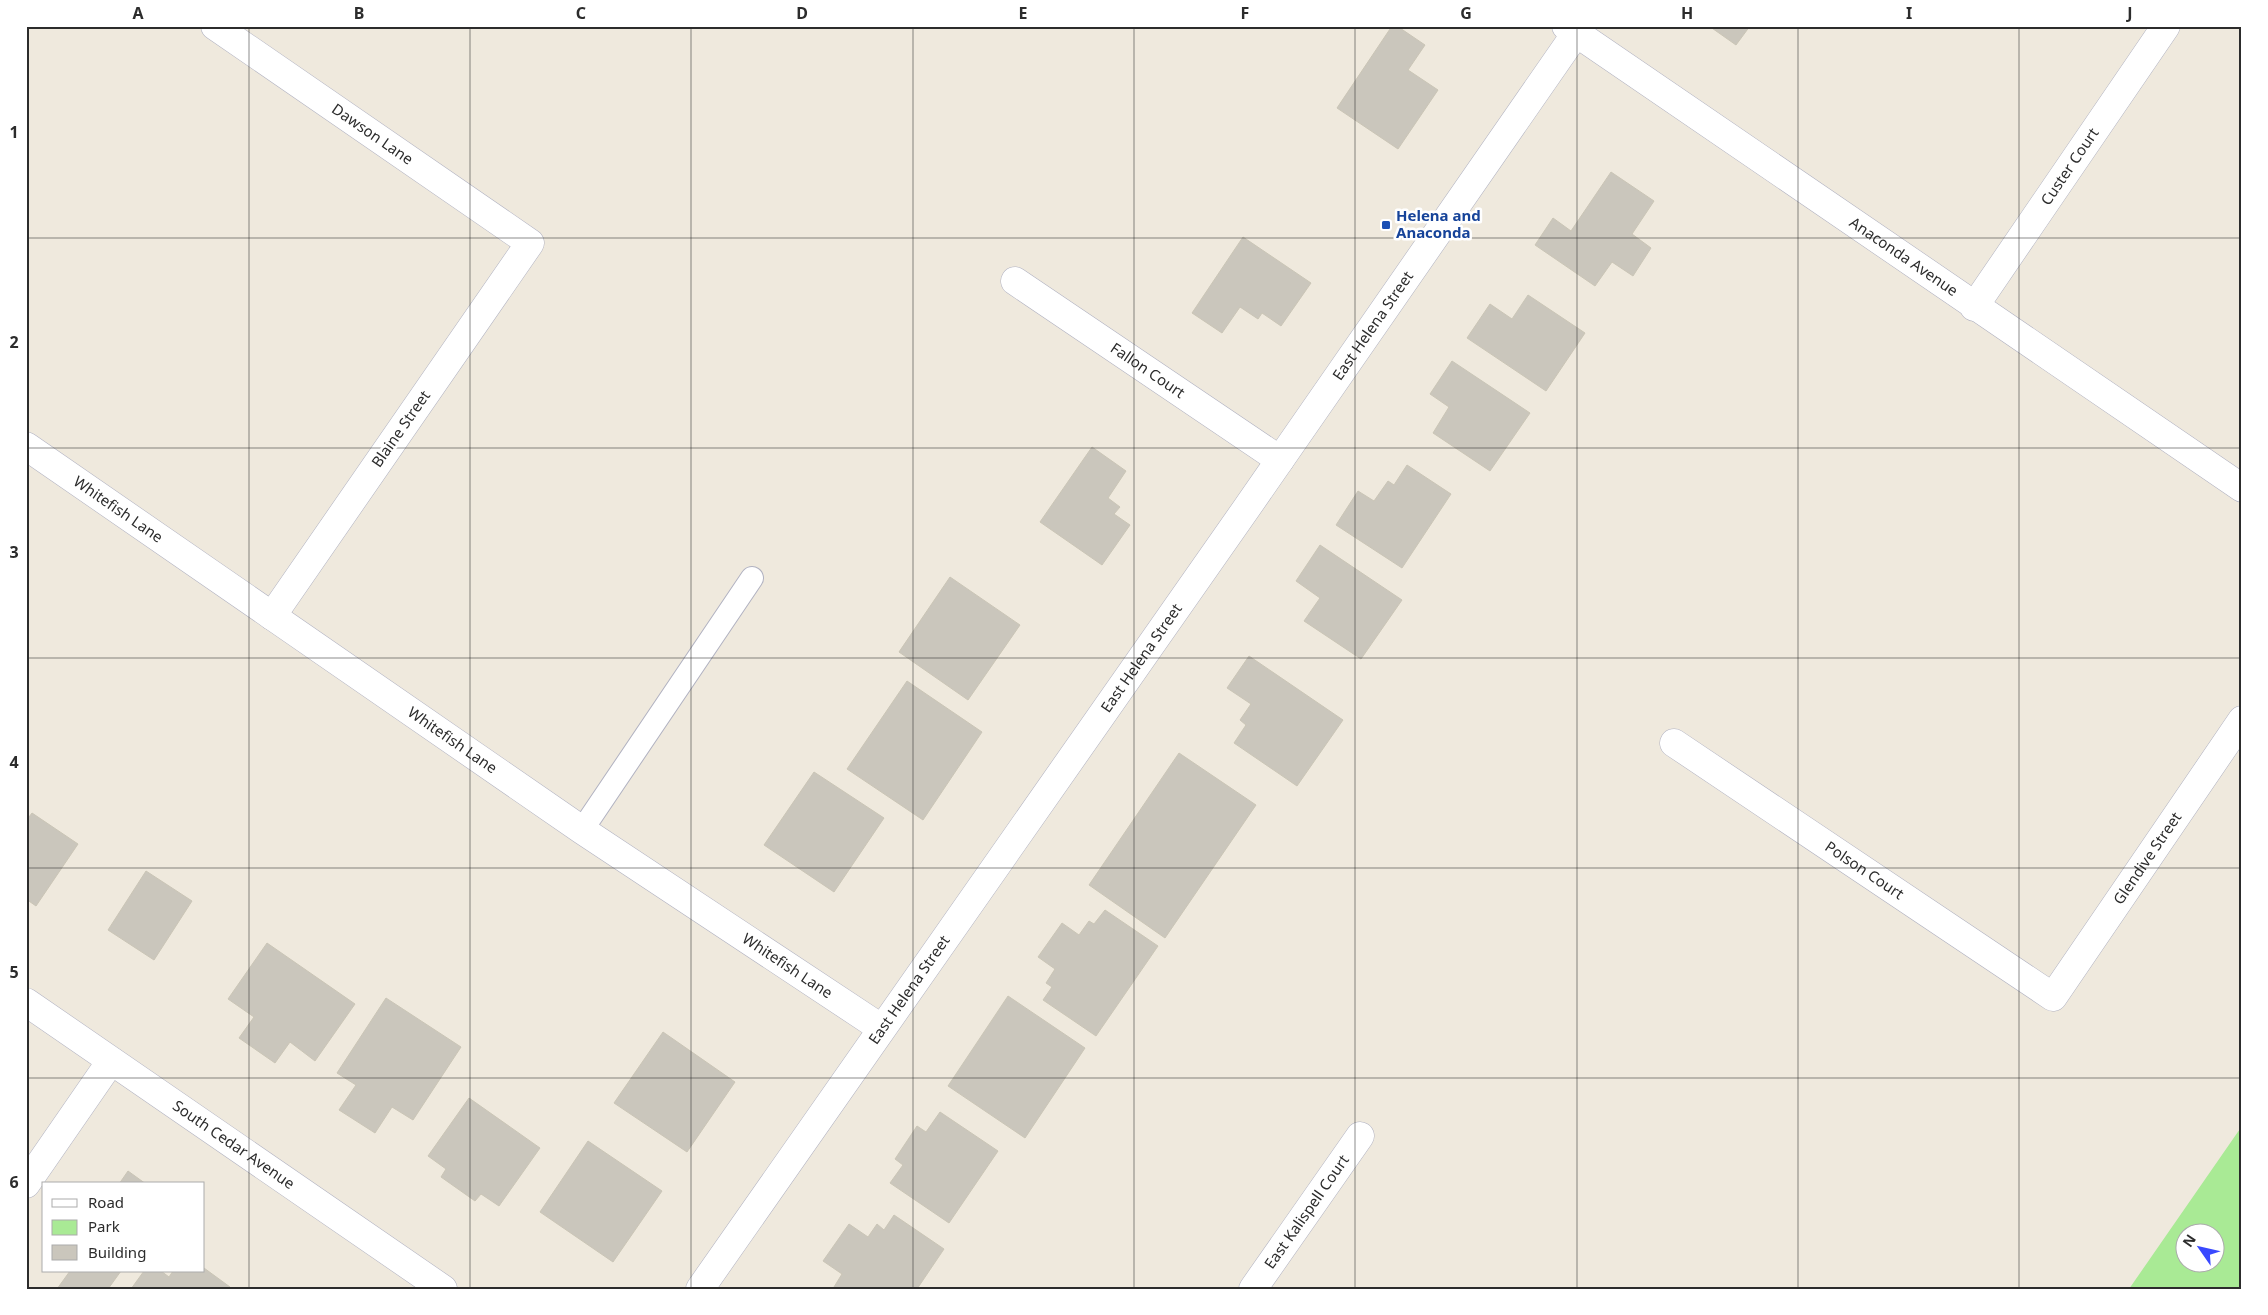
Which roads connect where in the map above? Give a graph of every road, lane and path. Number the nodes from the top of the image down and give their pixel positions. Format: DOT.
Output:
graph roads {
  1 [pos="215,26"];
  2 [pos="2166,26"];
  3 [pos="1574,29"];
  4 [pos="530,243"];
  5 [pos="1015,281"];
  6 [pos="1974,307"];
  7 [pos="26,446"];
  8 [pos="1280,460"];
  9 [pos="2242,488"];
  10 [pos="752,578"];
  11 [pos="272,616"];
  12 [pos="2242,720"];
  13 [pos="1674,743"];
  14 [pos="582,830"];
  15 [pos="2053,997"];
  16 [pos="26,1002"];
  17 [pos="881,1028"];
  18 [pos="111,1061"];
  19 [pos="1360,1136"];
  20 [pos="26,1184"];
  21 [pos="443,1289"];
  22 [pos="700,1289"];
  23 [pos="1253,1289"];
  1 -- 4 [label="street, Dawson Lane"];
  2 -- 6 [label="street, Custer Court"];
  3 -- 6 [label="street, Anaconda Avenue"];
  3 -- 8 [label="street, East Helena Street"];
  4 -- 11 [label="street, Blaine Street"];
  5 -- 8 [label="street, Fallon Court"];
  6 -- 9 [label="street, Anaconda Avenue"];
  7 -- 11 [label="street, Whitefish Lane"];
  8 -- 17 [label="street, East Helena Street"];
  10 -- 14 [label="lane"];
  11 -- 14 [label="street, Whitefish Lane"];
  12 -- 15 [label="street, Glendive Street"];
  13 -- 15 [label="street, Polson Court"];
  14 -- 17 [label="street, Whitefish Lane"];
  16 -- 18 [label="street, South Cedar Avenue"];
  17 -- 22 [label="street, East Helena Street"];
  18 -- 20 [label="street"];
  18 -- 21 [label="street, South Cedar Avenue"];
  19 -- 23 [label="street, East Kalispell Court"];
}
